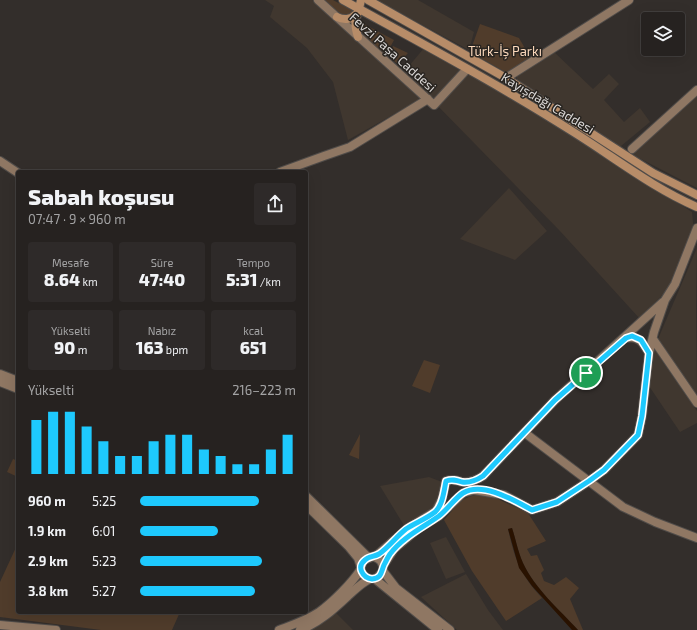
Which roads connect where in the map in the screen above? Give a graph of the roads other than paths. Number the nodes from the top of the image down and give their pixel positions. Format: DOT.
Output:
graph roads {
  1 [pos="318,0"];
  2 [pos="342,0"];
  3 [pos="361,0"];
  4 [pos="368,0"];
  5 [pos="629,0"];
  6 [pos="357,12"];
  7 [pos="337,18"];
  8 [pos="358,37"];
  9 [pos="468,69"];
  10 [pos="506,78"];
  11 [pos="697,90"];
  12 [pos="431,102"];
  13 [pos="632,149"];
  14 [pos="617,150"];
  15 [pos="627,156"];
  16 [pos="0,161"];
  17 [pos="629,168"];
  18 [pos="286,170"];
  19 [pos="16,173"];
  20 [pos="697,195"];
  21 [pos="694,204"];
  22 [pos="697,213"];
  23 [pos="697,228"];
  24 [pos="665,300"];
  25 [pos="642,323"];
  26 [pos="654,336"];
  27 [pos="626,338"];
  28 [pos="649,353"];
  29 [pos="0,374"];
  30 [pos="16,380"];
  31 [pos="0,382"];
  32 [pos="16,388"];
  33 [pos="697,403"];
  34 [pos="525,433"];
  35 [pos="483,476"];
  36 [pos="446,481"];
  37 [pos="589,481"];
  38 [pos="488,491"];
  39 [pos="459,496"];
  40 [pos="308,498"];
  41 [pos="308,507"];
  42 [pos="697,538"];
  43 [pos="373,557"];
  44 [pos="361,568"];
  45 [pos="383,569"];
  46 [pos="372,579"];
  47 [pos="0,625"];
  48 [pos="56,630"];
  49 [pos="279,630"];
  50 [pos="300,630"];
  51 [pos="438,630"];
  52 [pos="450,630"];
  1 -- 7 [label="main road, Fevzi Paşa Caddesi"];
  2 -- 6 [label="main road, Kayışdağı Caddesi"];
  3 -- 6 [label="main road"];
  4 -- 10 [label="main road, Kayışdağı Caddesi"];
  5 -- 10 [label="main road"];
  6 -- 7 [label="main road"];
  6 -- 8 [label="main road"];
  6 -- 9 [label="main road, Kayışdağı Caddesi"];
  7 -- 8 [label="main road, Fevzi Paşa Caddesi"];
  8 -- 12 [label="main road, Fevzi Paşa Caddesi"];
  9 -- 12 [label="main road"];
  9 -- 17 [label="main road, Kayışdağı Caddesi"];
  10 -- 14 [label="main road, Kayışdağı Caddesi"];
  11 -- 13 [label="main road"];
  12 -- 18 [label="main road"];
  13 -- 14 [label="main road"];
  13 -- 15 [label="main road"];
  14 -- 15 [label="main road, Kayışdağı Caddesi"];
  15 -- 17 [label="main road"];
  15 -- 20 [label="main road, Kayışdağı Caddesi"];
  16 -- 19 [label="main road"];
  17 -- 21 [label="main road, Kayışdağı Caddesi"];
  21 -- 22 [label="main road, Kayışdağı Caddesi"];
  23 -- 24 [label="main road"];
  24 -- 25 [label="main road"];
  24 -- 26 [label="main road"];
  25 -- 26 [label="main road"];
  25 -- 27 [label="main road"];
  26 -- 28 [label="main road"];
  26 -- 33 [label="main road"];
  27 -- 28 [label="main road"];
  27 -- 34 [label="main road"];
  28 -- 37 [label="main road"];
  29 -- 30 [label="main road"];
  31 -- 32 [label="main road"];
  34 -- 35 [label="main road"];
  34 -- 37 [label="main road"];
  35 -- 36 [label="main road"];
  35 -- 38 [label="main road"];
  36 -- 39 [label="main road"];
  36 -- 43 [label="main road"];
  37 -- 38 [label="main road"];
  37 -- 42 [label="main road"];
  38 -- 39 [label="main road"];
  39 -- 45 [label="main road"];
  40 -- 43 [label="main road"];
  41 -- 44 [label="main road"];
  43 -- 44 [label="main road"];
  43 -- 45 [label="main road"];
  44 -- 46 [label="main road"];
  44 -- 49 [label="main road"];
  45 -- 46 [label="main road"];
  45 -- 52 [label="main road"];
  46 -- 50 [label="main road"];
  46 -- 51 [label="main road"];
  47 -- 48 [label="main road"];
}
